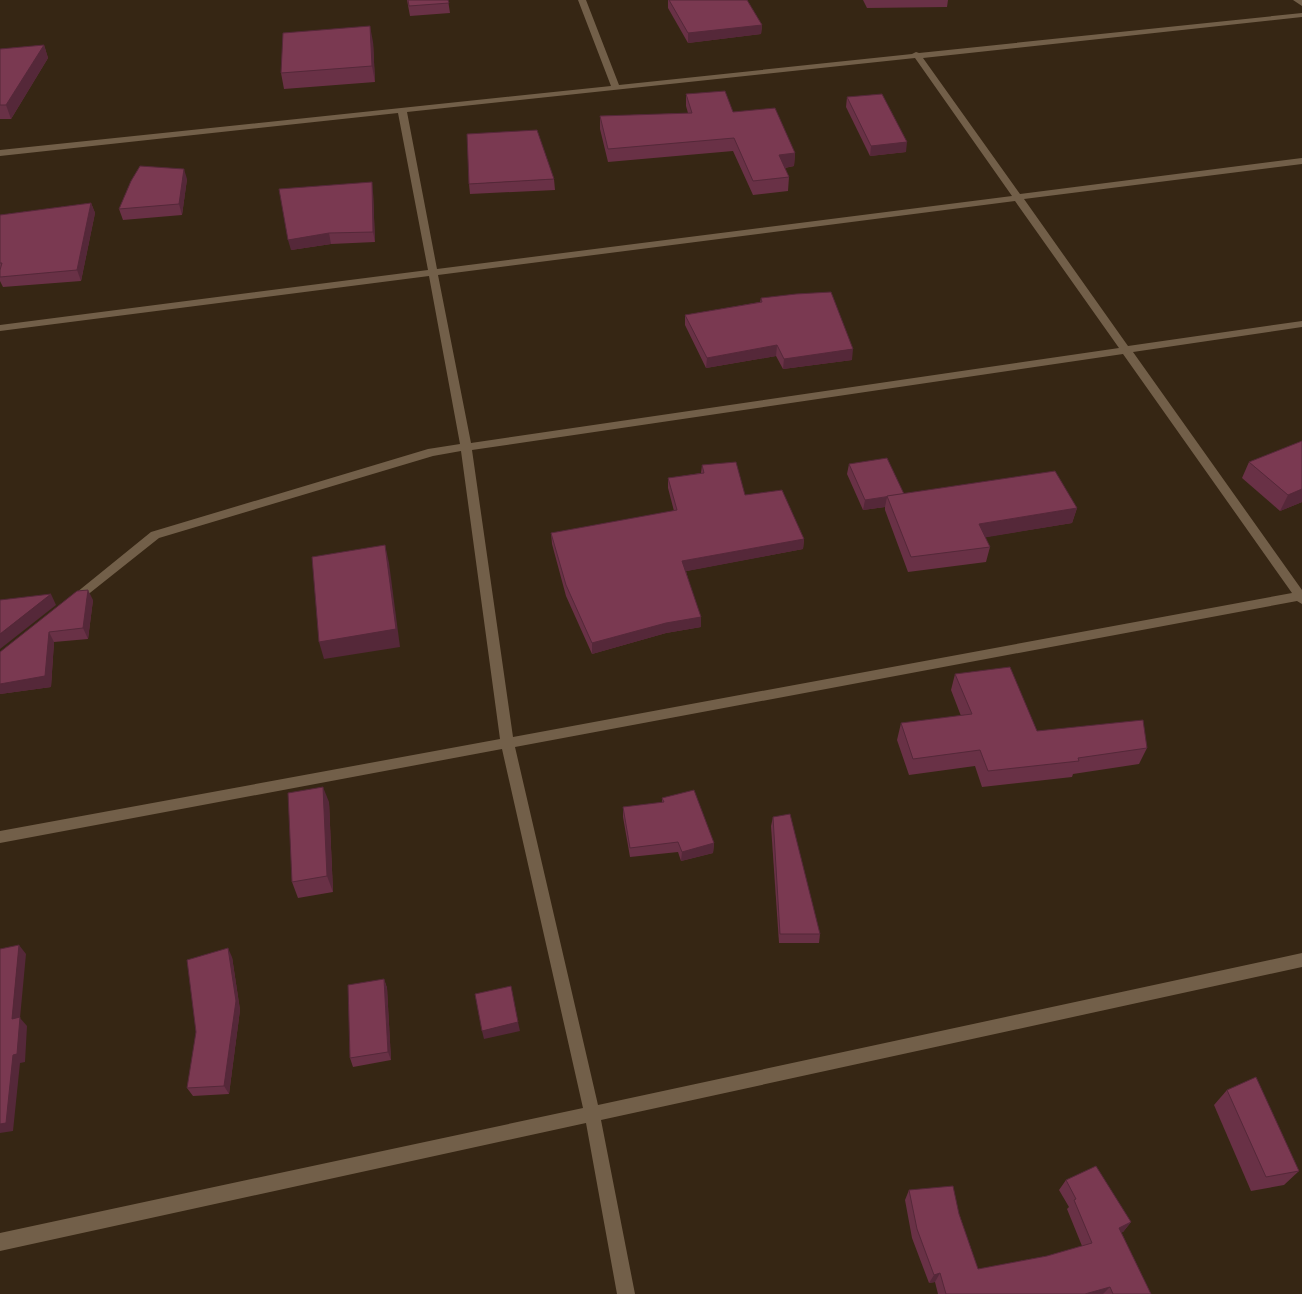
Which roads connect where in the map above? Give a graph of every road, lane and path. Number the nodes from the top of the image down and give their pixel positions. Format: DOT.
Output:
graph roads {
  1 [pos="582,0"];
  2 [pos="1297,0"];
  3 [pos="1302,4"];
  4 [pos="1302,15"];
  5 [pos="916,54"];
  6 [pos="616,87"];
  7 [pos="402,110"];
  8 [pos="0,153"];
  9 [pos="1302,161"];
  10 [pos="1017,197"];
  11 [pos="433,272"];
  12 [pos="1302,324"];
  13 [pos="0,328"];
  14 [pos="1125,350"];
  15 [pos="466,447"];
  16 [pos="1301,597"];
  17 [pos="62,609"];
  18 [pos="507,742"];
  19 [pos="0,837"];
  20 [pos="1302,960"];
  21 [pos="592,1113"];
  22 [pos="0,1242"];
  23 [pos="626,1294"];
  1 -- 6 [label="street"];
  2 -- 3 [label="street"];
  4 -- 5 [label="street"];
  5 -- 6 [label="street"];
  5 -- 10 [label="street"];
  6 -- 7 [label="street"];
  7 -- 8 [label="street"];
  7 -- 11 [label="street"];
  9 -- 10 [label="street"];
  10 -- 11 [label="street"];
  10 -- 14 [label="street"];
  11 -- 13 [label="street"];
  11 -- 15 [label="street"];
  12 -- 14 [label="street"];
  14 -- 15 [label="street"];
  14 -- 16 [label="street"];
  15 -- 17 [label="street"];
  15 -- 18 [label="street"];
  16 -- 18 [label="street"];
  18 -- 19 [label="street"];
  18 -- 21 [label="street"];
  20 -- 21 [label="street"];
  21 -- 22 [label="street"];
  21 -- 23 [label="street"];
}
